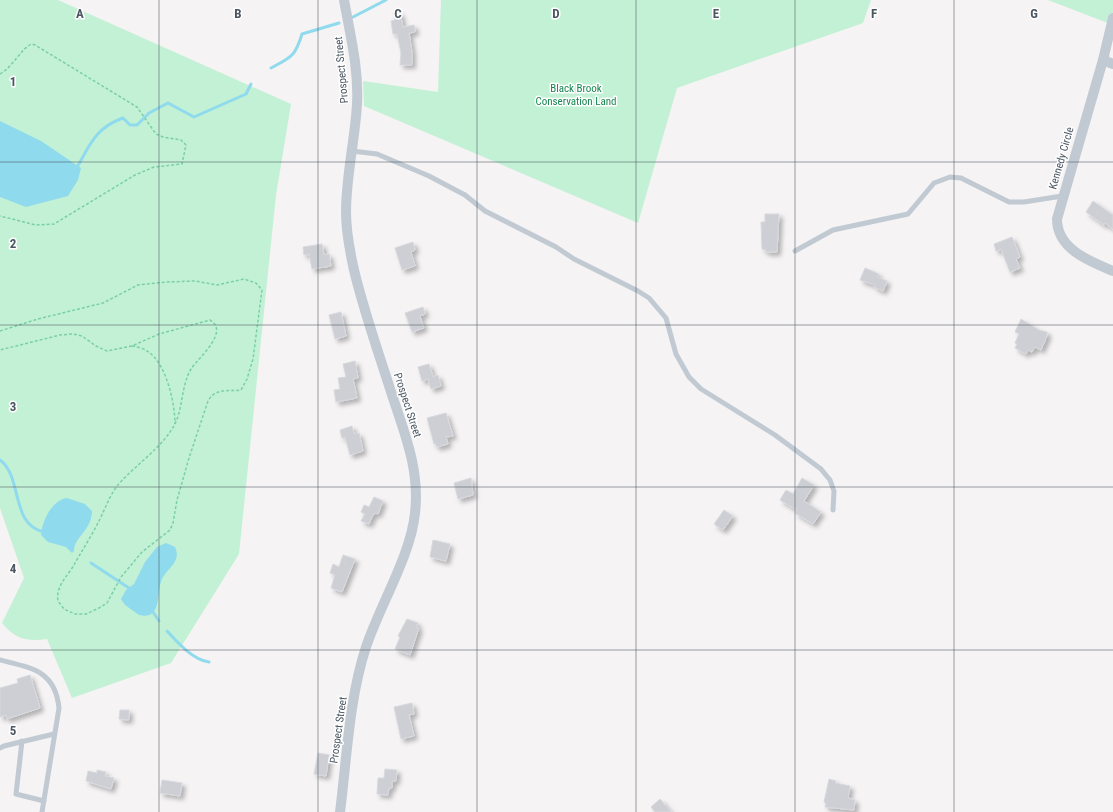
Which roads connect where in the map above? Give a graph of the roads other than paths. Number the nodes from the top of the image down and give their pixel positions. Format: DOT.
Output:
graph roads {
  1 [pos="344,0"];
  2 [pos="1112,21"];
  3 [pos="1103,60"];
  4 [pos="1113,64"];
  5 [pos="352,151"];
  6 [pos="1062,196"];
  7 [pos="795,251"];
  8 [pos="1113,271"];
  9 [pos="833,510"];
  10 [pos="0,660"];
  11 [pos="54,734"];
  12 [pos="22,741"];
  13 [pos="0,748"];
  14 [pos="44,800"];
  15 [pos="42,812"];
  16 [pos="340,812"];
  1 -- 5 [label="street, Prospect Street"];
  2 -- 3 [label="street, Kennedy Circle"];
  3 -- 4 [label="street"];
  3 -- 6 [label="street, Kennedy Circle"];
  5 -- 9 [label="lane"];
  5 -- 16 [label="street, Prospect Street"];
  6 -- 7 [label="lane"];
  6 -- 8 [label="street, Kennedy Circle"];
  10 -- 11 [label="lane"];
  11 -- 12 [label="lane"];
  11 -- 14 [label="lane"];
  12 -- 13 [label="lane"];
  12 -- 14 [label="lane"];
  14 -- 15 [label="lane"];
}
